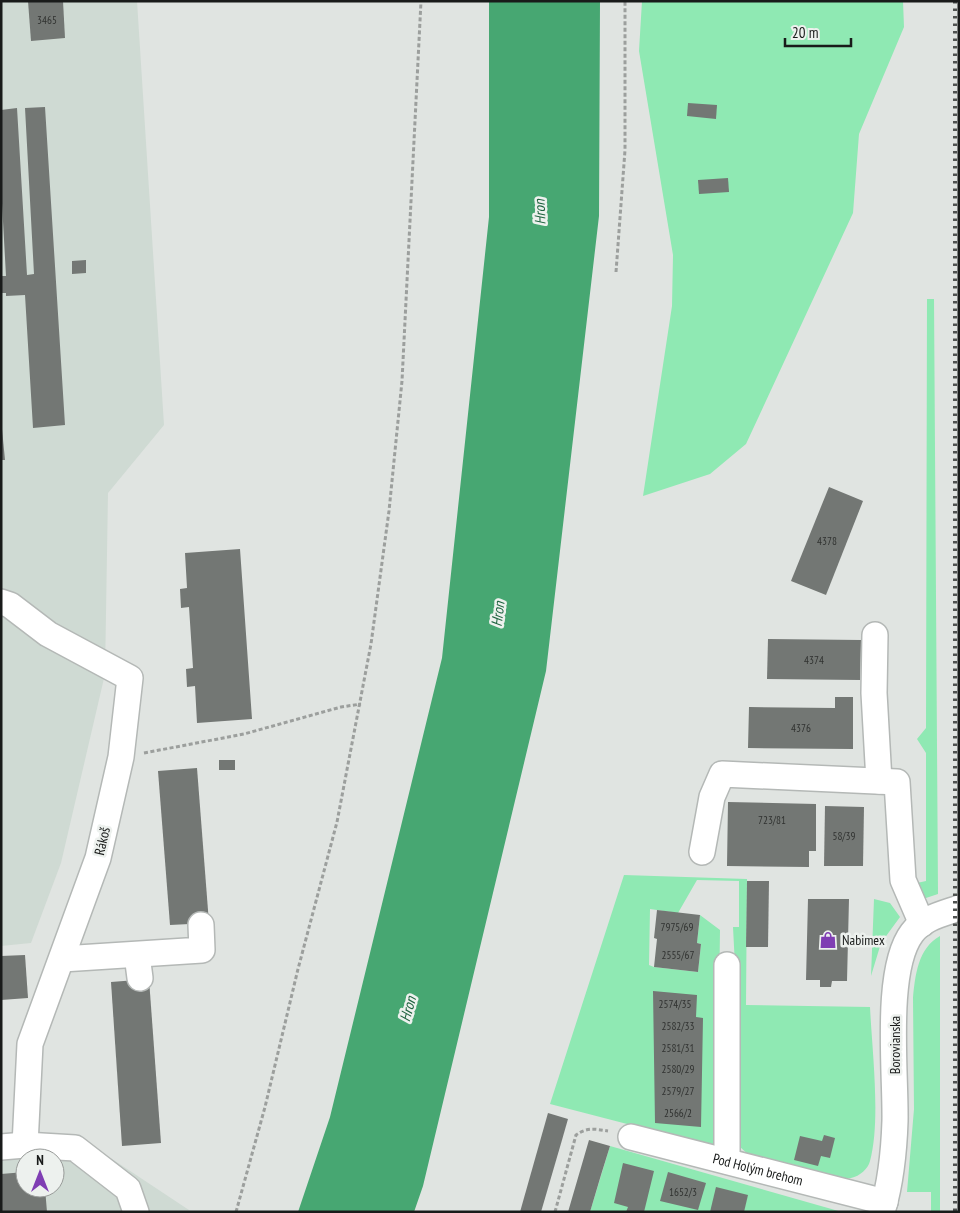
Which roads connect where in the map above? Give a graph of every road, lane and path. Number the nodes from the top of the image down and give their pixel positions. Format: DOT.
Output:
graph roads {
  1 [pos="421,1"];
  2 [pos="625,1"];
  3 [pos="616,272"];
  4 [pos="1,602"];
  5 [pos="875,635"];
  6 [pos="360,704"];
  7 [pos="121,757"];
  8 [pos="878,781"];
  9 [pos="702,852"];
  10 [pos="959,908"];
  11 [pos="922,924"];
  12 [pos="201,925"];
  13 [pos="62,959"];
  14 [pos="727,965"];
  15 [pos="631,1136"];
  16 [pos="13,1146"];
  17 [pos="727,1161"];
  18 [pos="883,1207"];
  19 [pos="136,1212"];
  20 [pos="236,1212"];
  21 [pos="554,1212"];
  1 -- 6 [label="path"];
  2 -- 3 [label="path"];
  4 -- 7 [label="street, Rákoš"];
  5 -- 8 [label="street"];
  6 -- 7 [label="path"];
  6 -- 20 [label="path"];
  7 -- 13 [label="street, Rákoš"];
  8 -- 9 [label="street"];
  8 -- 11 [label="street"];
  10 -- 11 [label="street, Borovianska"];
  11 -- 18 [label="street, Borovianska"];
  12 -- 13 [label="street"];
  13 -- 16 [label="street, Rákoš"];
  14 -- 17 [label="street"];
  15 -- 17 [label="street, Pod Holým brehom"];
  15 -- 21 [label="path"];
  16 -- 19 [label="street, Rákoš"];
  17 -- 18 [label="street, Pod Holým brehom"];
}
